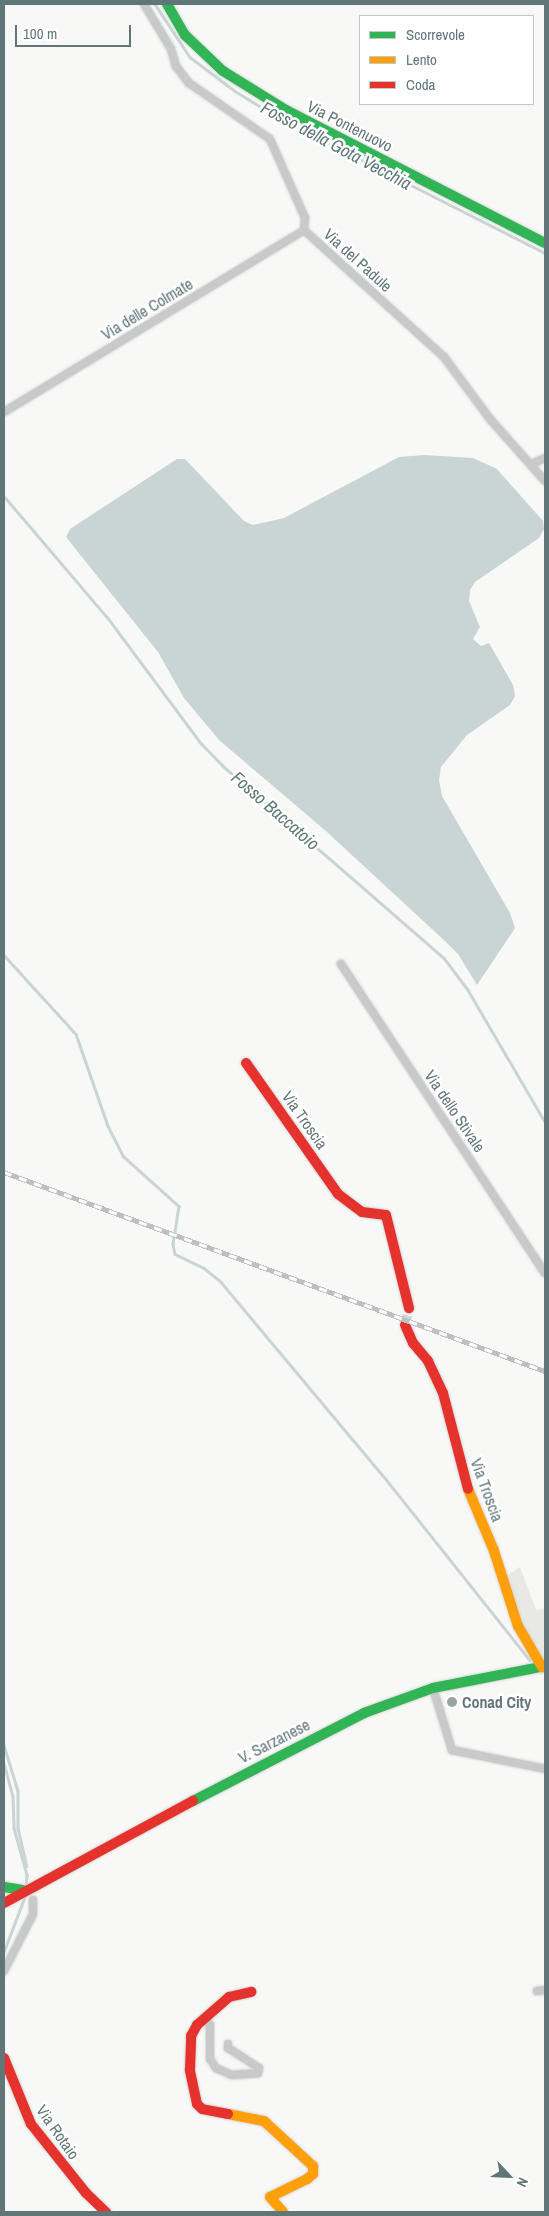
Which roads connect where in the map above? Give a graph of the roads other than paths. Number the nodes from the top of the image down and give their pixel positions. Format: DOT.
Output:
graph roads {
  1 [pos="144,4"];
  2 [pos="166,4"];
  3 [pos="304,230"];
  4 [pos="545,243"];
  5 [pos="4,412"];
  6 [pos="545,458"];
  7 [pos="532,464"];
  8 [pos="545,481"];
  9 [pos="341,964"];
  10 [pos="246,1063"];
  11 [pos="545,1273"];
  12 [pos="409,1308"];
  13 [pos="405,1325"];
  14 [pos="544,1666"];
  15 [pos="433,1688"];
  16 [pos="545,1768"];
  17 [pos="28,1887"];
  18 [pos="4,1889"];
  19 [pos="33,1900"];
  20 [pos="4,1901"];
  21 [pos="4,1971"];
  22 [pos="251,1992"];
  23 [pos="204,2018"];
  24 [pos="228,2044"];
  25 [pos="4,2058"];
  26 [pos="106,2212"];
  27 [pos="283,2212"];
  1 -- 3 [label="street, Via del Padule"];
  2 -- 4 [label="street, Via Pontenuovo"];
  3 -- 5 [label="street, Via delle Colmate"];
  3 -- 7 [label="street, Via del Padule"];
  6 -- 7 [label="street"];
  7 -- 8 [label="street, Via del Padule"];
  9 -- 11 [label="street, Via dello Stivale"];
  10 -- 12 [label="street, Via Troscia"];
  13 -- 14 [label="street, Via Troscia"];
  14 -- 15 [label="street, V. Sarzanese"];
  15 -- 16 [label="street"];
  15 -- 17 [label="street, V. Sarzanese"];
  17 -- 18 [label="street"];
  17 -- 20 [label="street, V. Sarzanese"];
  18 -- 20 [label="street"];
  19 -- 21 [label="street"];
  22 -- 23 [label="street"];
  23 -- 24 [label="street"];
  23 -- 27 [label="street"];
  25 -- 26 [label="street, Via Rotaio"];
}
